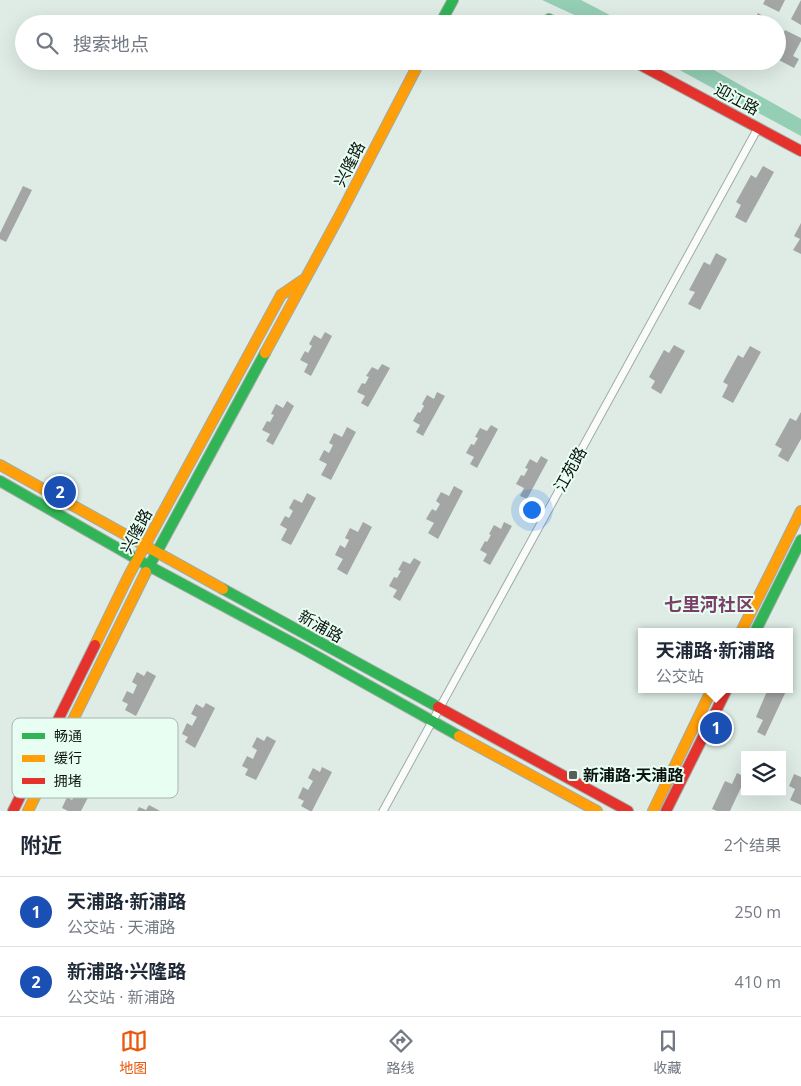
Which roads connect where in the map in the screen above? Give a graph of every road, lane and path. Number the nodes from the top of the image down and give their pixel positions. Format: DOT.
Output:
graph roads {
  1 [pos="453,0"];
  2 [pos="445,15"];
  3 [pos="415,70"];
  4 [pos="650,70"];
  5 [pos="758,128"];
  6 [pos="801,150"];
  7 [pos="304,280"];
  8 [pos="0,465"];
  9 [pos="0,481"];
  10 [pos="801,511"];
  11 [pos="801,540"];
  12 [pos="145,546"];
  13 [pos="157,553"];
  14 [pos="138,560"];
  15 [pos="149,566"];
  16 [pos="743,628"];
  17 [pos="757,628"];
  18 [pos="710,693"];
  19 [pos="725,693"];
  20 [pos="439,708"];
  21 [pos="59,718"];
  22 [pos="74,718"];
  23 [pos="432,721"];
  24 [pos="19,798"];
  25 [pos="34,798"];
  26 [pos="13,811"];
  27 [pos="28,811"];
  28 [pos="382,811"];
  29 [pos="597,811"];
  30 [pos="628,811"];
  31 [pos="653,811"];
  32 [pos="666,811"];
  1 -- 2 [label="main road"];
  3 -- 7 [label="main road, 兴隆路"];
  4 -- 5 [label="main road, 迎江路"];
  5 -- 6 [label="main road, 迎江路"];
  5 -- 20 [label="street, 江苑路"];
  7 -- 12 [label="main road, 兴隆路"];
  7 -- 13 [label="main road, 兴隆路"];
  8 -- 12 [label="main road, 新浦路"];
  9 -- 14 [label="main road, 新浦路"];
  10 -- 16 [label="main road"];
  11 -- 17 [label="main road"];
  12 -- 13 [label="main road, 新浦路"];
  12 -- 14 [label="main road, 兴隆路"];
  13 -- 15 [label="main road, 兴隆路"];
  13 -- 20 [label="main road, 新浦路"];
  14 -- 15 [label="main road, 新浦路"];
  14 -- 21 [label="main road, 兴隆路"];
  15 -- 22 [label="main road, 兴隆路"];
  15 -- 23 [label="main road, 新浦路"];
  18 -- 31 [label="main road"];
  19 -- 32 [label="main road"];
  20 -- 23 [label="street, 江苑路"];
  20 -- 30 [label="main road, 新浦路"];
  23 -- 28 [label="street, 江苑路"];
  23 -- 29 [label="main road, 新浦路"];
  24 -- 26 [label="main road, 兴隆路"];
  25 -- 27 [label="main road, 兴隆路"];
}
